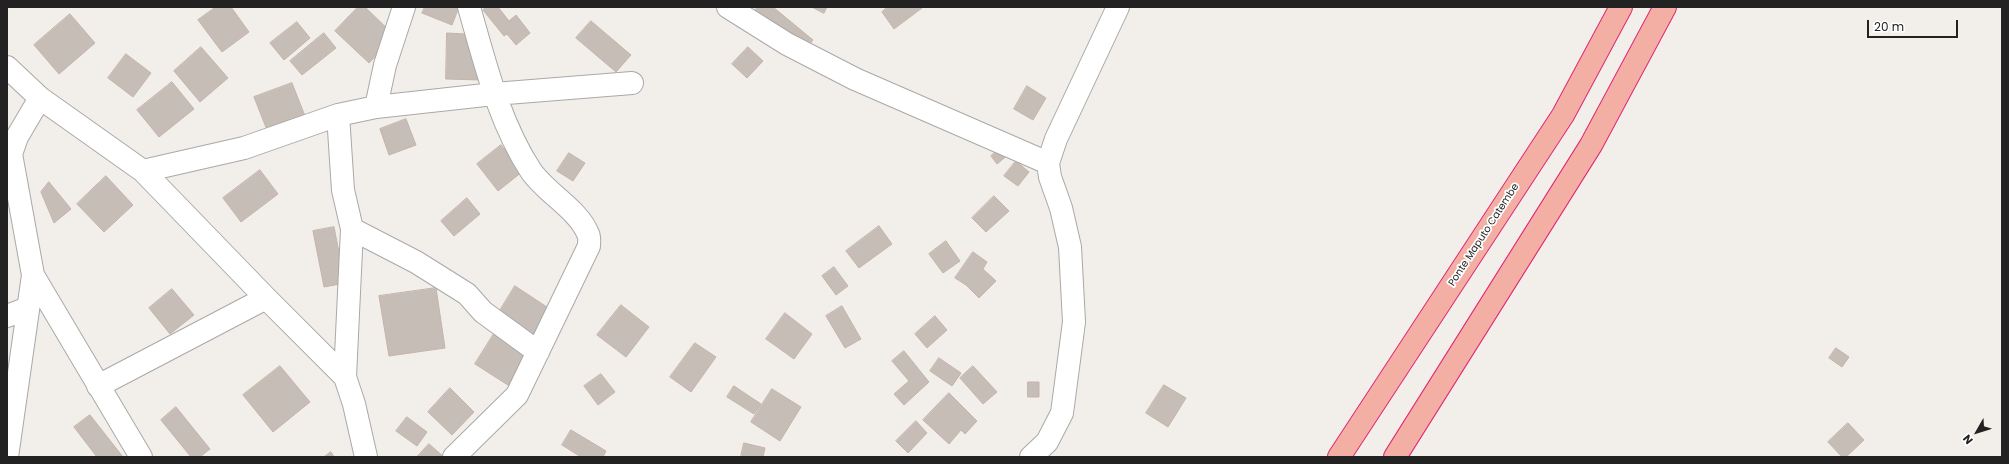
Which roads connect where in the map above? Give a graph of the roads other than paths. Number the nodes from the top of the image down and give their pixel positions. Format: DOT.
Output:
graph roads {
  1 [pos="404,7"];
  2 [pos="469,7"];
  3 [pos="728,7"];
  4 [pos="1118,7"];
  5 [pos="1621,7"];
  6 [pos="1665,7"];
  7 [pos="7,67"];
  8 [pos="632,83"];
  9 [pos="494,94"];
  10 [pos="40,98"];
  11 [pos="376,107"];
  12 [pos="338,115"];
  13 [pos="1048,163"];
  14 [pos="143,171"];
  15 [pos="352,229"];
  16 [pos="33,275"];
  17 [pos="266,298"];
  18 [pos="28,308"];
  19 [pos="7,316"];
  20 [pos="538,352"];
  21 [pos="344,377"];
  22 [pos="98,386"];
  23 [pos="7,457"];
  24 [pos="141,457"];
  25 [pos="366,457"];
  26 [pos="454,457"];
  27 [pos="1031,457"];
  28 [pos="1339,457"];
  29 [pos="1395,457"];
  1 -- 11 [label="street"];
  2 -- 9 [label="street"];
  3 -- 13 [label="street"];
  4 -- 13 [label="street"];
  5 -- 28 [label="highway, Ponte Maputo Catembe"];
  6 -- 29 [label="highway"];
  7 -- 10 [label="street"];
  8 -- 9 [label="street"];
  9 -- 11 [label="street"];
  9 -- 20 [label="street"];
  10 -- 14 [label="street"];
  10 -- 16 [label="street"];
  11 -- 12 [label="street"];
  12 -- 14 [label="street"];
  12 -- 15 [label="street"];
  13 -- 27 [label="street"];
  14 -- 17 [label="street"];
  15 -- 20 [label="street"];
  15 -- 21 [label="street"];
  16 -- 18 [label="street"];
  16 -- 22 [label="street"];
  17 -- 21 [label="street"];
  17 -- 22 [label="street"];
  18 -- 19 [label="street"];
  18 -- 23 [label="street"];
  20 -- 26 [label="street"];
  21 -- 25 [label="street"];
  22 -- 24 [label="street"];
}
